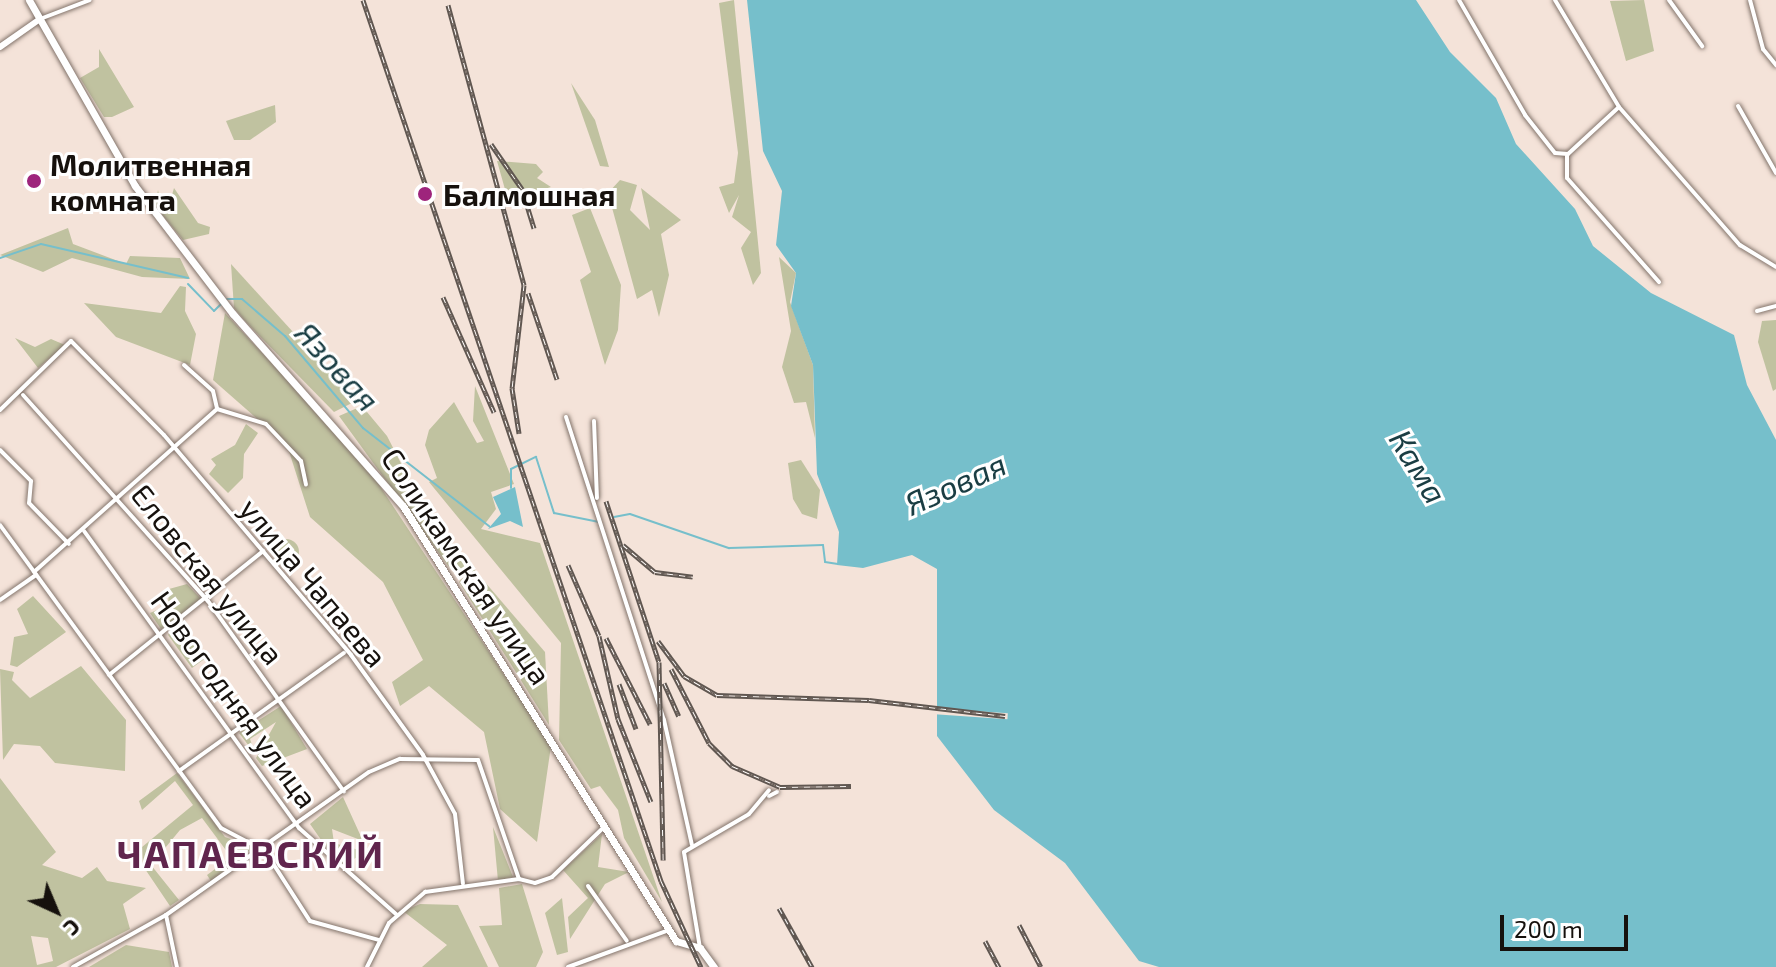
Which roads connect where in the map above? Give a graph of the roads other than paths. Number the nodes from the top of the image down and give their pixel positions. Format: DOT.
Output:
graph roads {
  1 [pos="29,0"];
  2 [pos="90,0"];
  3 [pos="1459,0"];
  4 [pos="1555,0"];
  5 [pos="1669,0"];
  6 [pos="1750,0"];
  7 [pos="40,19"];
  8 [pos="1702,46"];
  9 [pos="0,47"];
  10 [pos="1776,65"];
  11 [pos="1738,106"];
  12 [pos="1619,107"];
  13 [pos="1568,154"];
  14 [pos="1776,173"];
  15 [pos="1776,267"];
  16 [pos="1659,282"];
  17 [pos="1776,306"];
  18 [pos="1757,311"];
  19 [pos="184,365"];
  20 [pos="23,395"];
  21 [pos="217,409"];
  22 [pos="0,410"];
  23 [pos="566,417"];
  24 [pos="594,421"];
  25 [pos="172,448"];
  26 [pos="0,450"];
  27 [pos="306,484"];
  28 [pos="119,498"];
  29 [pos="597,501"];
  30 [pos="0,525"];
  31 [pos="84,531"];
  32 [pos="69,544"];
  33 [pos="263,550"];
  34 [pos="35,574"];
  35 [pos="0,600"];
  36 [pos="208,601"];
  37 [pos="160,636"];
  38 [pos="344,653"];
  39 [pos="109,675"];
  40 [pos="282,702"];
  41 [pos="231,734"];
  42 [pos="423,755"];
  43 [pos="179,771"];
  44 [pos="344,792"];
  45 [pos="777,792"];
  46 [pos="607,824"];
  47 [pos="299,828"];
  48 [pos="692,845"];
  49 [pos="265,851"];
  50 [pos="519,879"];
  51 [pos="463,884"];
  52 [pos="588,886"];
  53 [pos="396,914"];
  54 [pos="166,915"];
  55 [pos="669,930"];
  56 [pos="379,940"];
  57 [pos="627,941"];
  58 [pos="700,948"];
  59 [pos="73,967"];
  60 [pos="177,967"];
  61 [pos="367,967"];
  62 [pos="568,967"];
  63 [pos="714,967"];
  1 -- 7 [label="main road, Соликамская улица"];
  2 -- 7 [label="street"];
  3 -- 13 [label="street"];
  4 -- 12 [label="street"];
  5 -- 8 [label="street"];
  6 -- 10 [label="street"];
  7 -- 9 [label="street"];
  7 -- 46 [label="main road, Соликамская улица"];
  11 -- 14 [label="street"];
  12 -- 13 [label="street"];
  12 -- 15 [label="street"];
  13 -- 16 [label="street"];
  17 -- 18 [label="street"];
  19 -- 21 [label="street"];
  20 -- 22 [label="street"];
  20 -- 25 [label="street, улица Чапаева"];
  20 -- 28 [label="street, Еловская улица"];
  21 -- 25 [label="street"];
  21 -- 27 [label="street"];
  23 -- 29 [label="street"];
  24 -- 29 [label="street"];
  25 -- 28 [label="street"];
  25 -- 33 [label="street, улица Чапаева"];
  26 -- 32 [label="street"];
  28 -- 31 [label="street"];
  28 -- 36 [label="street, Еловская улица"];
  29 -- 48 [label="street"];
  30 -- 34 [label="street"];
  31 -- 32 [label="street"];
  31 -- 37 [label="street, Новогодняя улица"];
  32 -- 34 [label="street"];
  33 -- 36 [label="street"];
  33 -- 38 [label="street, улица Чапаева"];
  34 -- 35 [label="street"];
  34 -- 39 [label="street"];
  36 -- 37 [label="street"];
  36 -- 40 [label="street, Еловская улица"];
  37 -- 39 [label="street"];
  37 -- 41 [label="street, Новогодняя улица"];
  38 -- 40 [label="street"];
  38 -- 42 [label="street, улица Чапаева"];
  39 -- 43 [label="street"];
  40 -- 41 [label="street"];
  40 -- 44 [label="street, Еловская улица"];
  41 -- 43 [label="street"];
  41 -- 47 [label="street, Новогодняя улица"];
  42 -- 44 [label="street"];
  42 -- 50 [label="street"];
  42 -- 51 [label="street, улица Чапаева"];
  43 -- 49 [label="street"];
  44 -- 47 [label="street"];
  45 -- 48 [label="street"];
  46 -- 50 [label="street"];
  46 -- 55 [label="main road, Соликамская улица"];
  47 -- 49 [label="street"];
  47 -- 53 [label="street, Новогодняя улица"];
  48 -- 58 [label="street"];
  49 -- 54 [label="street"];
  49 -- 56 [label="street"];
  50 -- 51 [label="street"];
  51 -- 53 [label="street"];
  52 -- 57 [label="street"];
  53 -- 56 [label="street"];
  54 -- 59 [label="street"];
  54 -- 60 [label="street"];
  55 -- 57 [label="street"];
  55 -- 58 [label="main road, Соликамская улица"];
  56 -- 61 [label="street"];
  57 -- 62 [label="street"];
  58 -- 63 [label="main road, Соликамская улица"];
}
